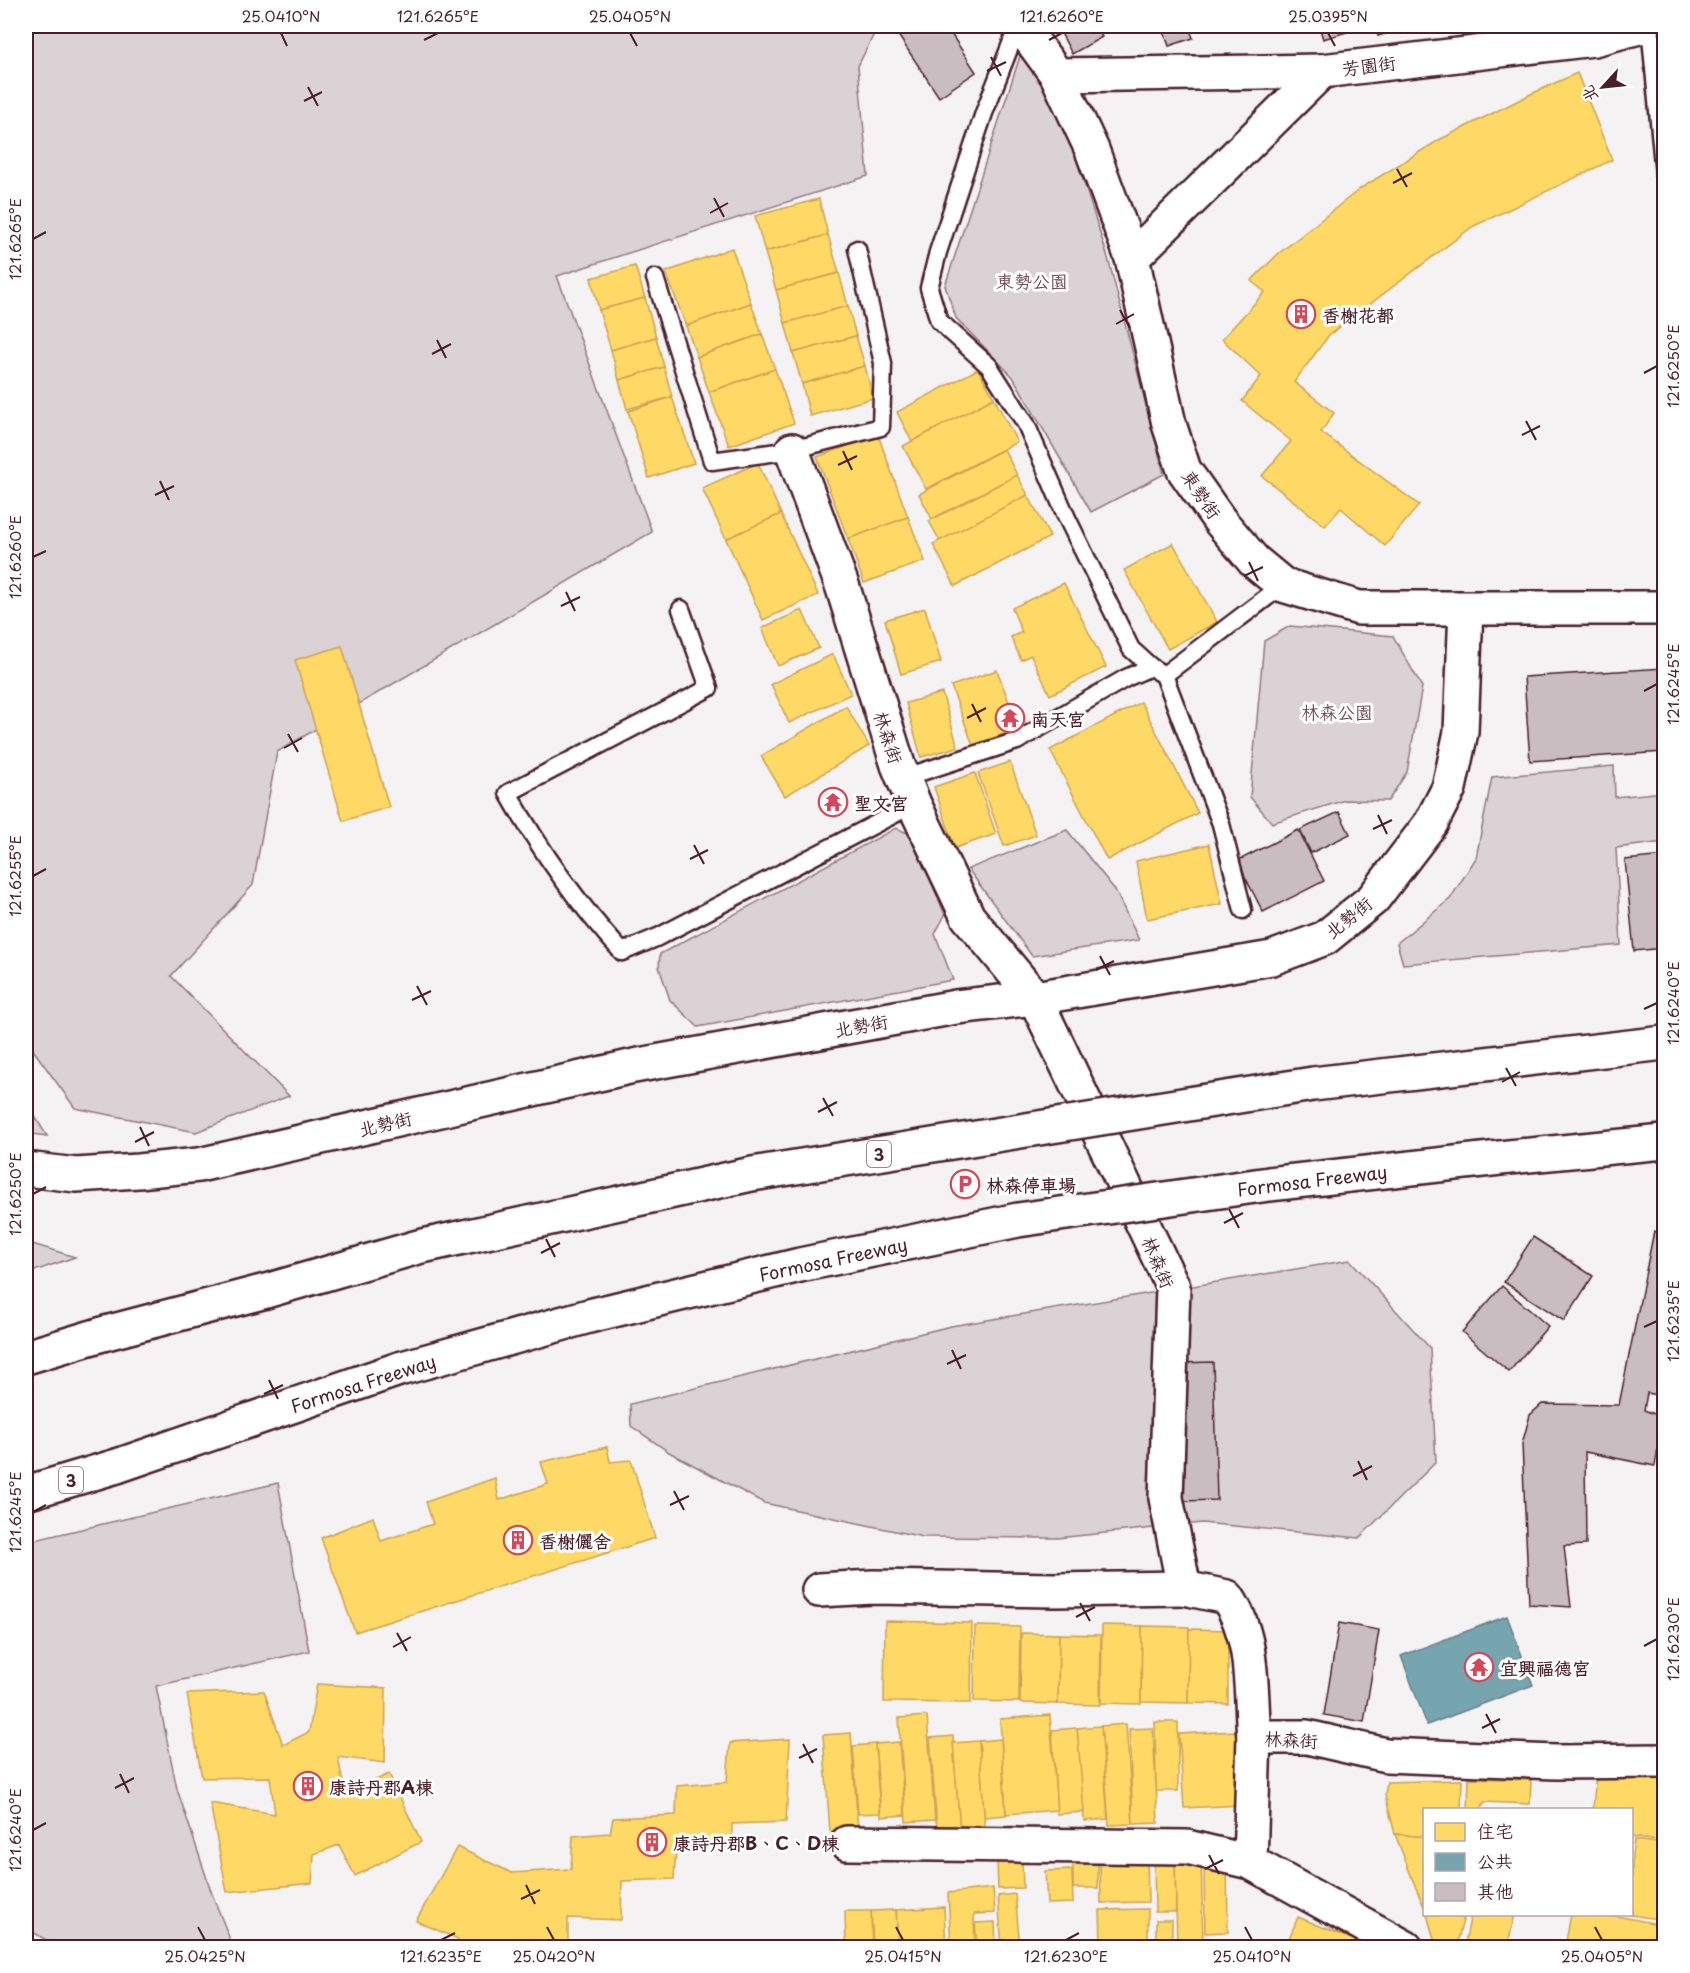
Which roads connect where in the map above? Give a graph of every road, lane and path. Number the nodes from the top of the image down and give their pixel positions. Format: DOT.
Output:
graph roads {
  1 [pos="1020,26"];
  2 [pos="1643,26"];
  3 [pos="1650,26"];
  4 [pos="1323,71"];
  5 [pos="1057,75"];
  6 [pos="1665,175"];
  7 [pos="857,249"];
  8 [pos="1132,258"];
  9 [pos="655,278"];
  10 [pos="792,450"];
  11 [pos="1283,585"];
  12 [pos="1665,608"];
  13 [pos="681,609"];
  14 [pos="1466,609"];
  15 [pos="1158,671"];
  16 [pos="909,791"];
  17 [pos="1243,910"];
  18 [pos="1035,998"];
  19 [pos="1665,1043"];
  20 [pos="1665,1142"];
  21 [pos="26,1169"];
  22 [pos="26,1357"];
  23 [pos="26,1493"];
  24 [pos="1184,1588"];
  25 [pos="819,1590"];
  26 [pos="1254,1737"];
  27 [pos="1665,1761"];
  28 [pos="847,1843"];
  29 [pos="1250,1862"];
  30 [pos="1398,1946"];
  1 -- 5 [label="main road, 東勢街"];
  1 -- 15 [label="lane"];
  2 -- 4 [label="main road, 芳園街"];
  3 -- 6 [label="lane"];
  4 -- 5 [label="main road"];
  4 -- 8 [label="main road, 芳園街"];
  5 -- 8 [label="main road, 東勢街"];
  7 -- 10 [label="lane"];
  8 -- 11 [label="main road, 東勢街"];
  9 -- 10 [label="lane"];
  10 -- 16 [label="main road, 林森街"];
  11 -- 14 [label="main road, 東勢街"];
  11 -- 15 [label="lane"];
  12 -- 14 [label="main road, 東勢街"];
  13 -- 16 [label="lane"];
  14 -- 18 [label="main road, 北勢街"];
  15 -- 16 [label="lane"];
  15 -- 17 [label="lane"];
  16 -- 18 [label="main road, 林森街"];
  18 -- 21 [label="main road, 北勢街"];
  18 -- 24 [label="main road, 林森街"];
  19 -- 22 [label="main road, 3, bridge"];
  20 -- 23 [label="main road, Formosa Freeway / 3, bridge"];
  24 -- 25 [label="main road"];
  24 -- 26 [label="main road, 林森街"];
  26 -- 27 [label="main road, 林森街"];
  26 -- 29 [label="main road"];
  28 -- 29 [label="main road"];
  29 -- 30 [label="main road"];
}
